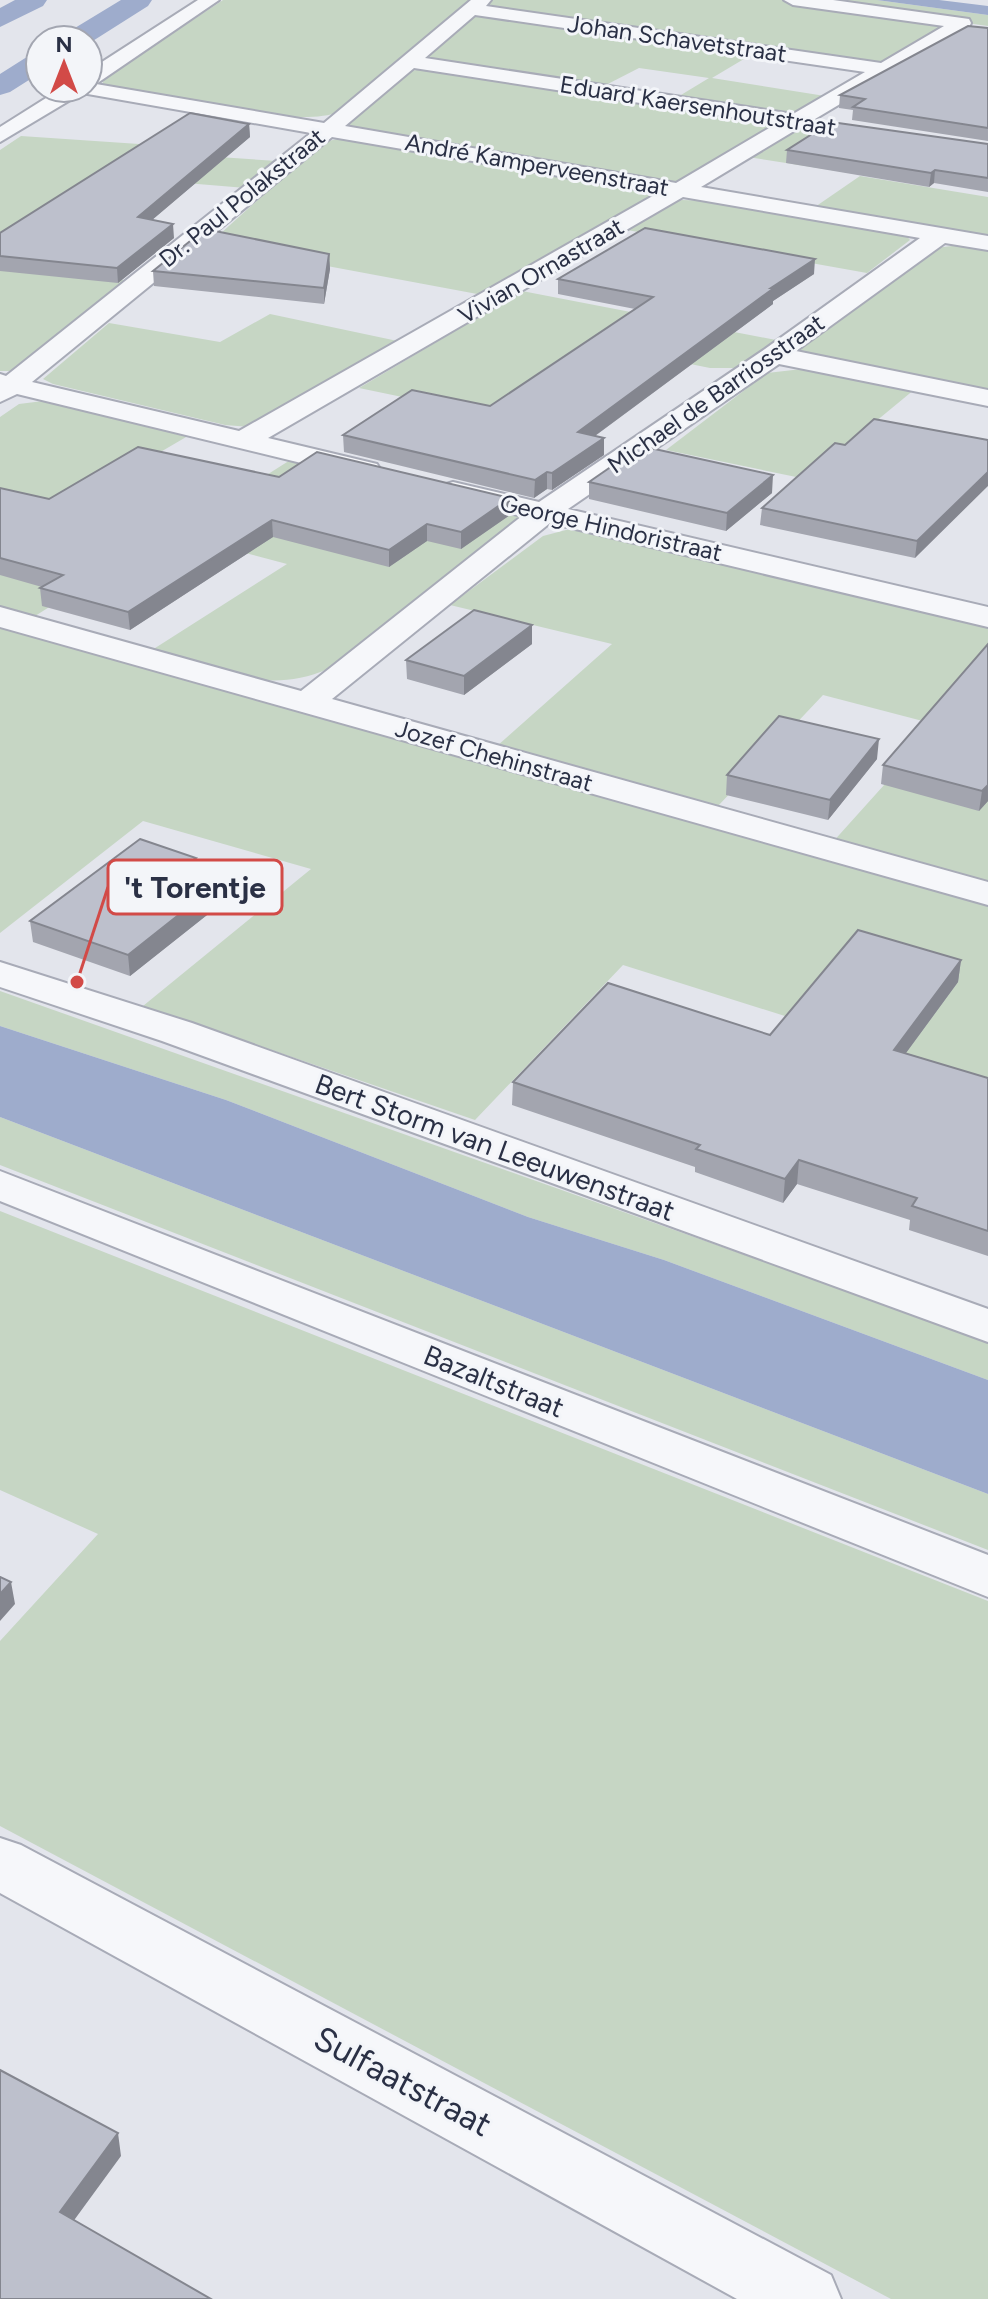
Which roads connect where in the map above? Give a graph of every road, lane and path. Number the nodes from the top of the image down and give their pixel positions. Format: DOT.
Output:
graph roads {
  1 [pos="210,0"];
  2 [pos="793,0"];
  3 [pos="477,4"];
  4 [pos="409,61"];
  5 [pos="882,69"];
  6 [pos="104,70"];
  7 [pos="104,91"];
  8 [pos="51,104"];
  9 [pos="796,121"];
  10 [pos="825,126"];
  11 [pos="329,129"];
  12 [pos="0,136"];
  13 [pos="679,190"];
  14 [pos="940,235"];
  15 [pos="988,243"];
  16 [pos="774,355"];
  17 [pos="4,387"];
  18 [pos="988,398"];
  19 [pos="242,441"];
  20 [pos="393,477"];
  21 [pos="424,484"];
  22 [pos="545,512"];
  23 [pos="0,617"];
  24 [pos="988,617"];
  25 [pos="305,704"];
  26 [pos="988,894"];
  27 [pos="0,974"];
  28 [pos="0,1185"];
  29 [pos="988,1326"];
  30 [pos="988,1577"];
  31 [pos="0,1863"];
  32 [pos="806,2299"];
  1 -- 6 [label="street"];
  2 -- 5 [label="street, Vivian Ornastraat"];
  3 -- 4 [label="street, Dr. Paul Polakstraat"];
  3 -- 5 [label="street, Johan Schavetstraat"];
  4 -- 9 [label="street, Eduard Kaersenhoutstraat"];
  4 -- 11 [label="street, Dr. Paul Polakstraat"];
  5 -- 9 [label="street, Vivian Ornastraat"];
  7 -- 11 [label="street, André Kamperveenstraat"];
  8 -- 12 [label="street"];
  9 -- 10 [label="street, Eduard Kaersenhoutstraat"];
  9 -- 13 [label="street, Vivian Ornastraat"];
  11 -- 13 [label="street, André Kamperveenstraat"];
  11 -- 17 [label="street, Dr. Paul Polakstraat"];
  13 -- 14 [label="street, André Kamperveenstraat"];
  13 -- 19 [label="street, Vivian Ornastraat"];
  14 -- 15 [label="street, André Kamperveenstraat"];
  14 -- 16 [label="street, Michael de Barriosstraat"];
  16 -- 18 [label="street"];
  16 -- 22 [label="street, Michael de Barriosstraat"];
  17 -- 19 [label="street"];
  19 -- 20 [label="street"];
  21 -- 22 [label="street, George Hindoristraat"];
  22 -- 24 [label="street, George Hindoristraat"];
  22 -- 25 [label="street, Michael de Barriosstraat"];
  23 -- 25 [label="street, Jozef Chehinstraat"];
  25 -- 26 [label="street, Jozef Chehinstraat"];
  27 -- 29 [label="street, Bert Storm van Leeuwenstraat"];
  28 -- 30 [label="street, Bazaltstraat"];
  31 -- 32 [label="street, Sulfaatstraat"];
}
